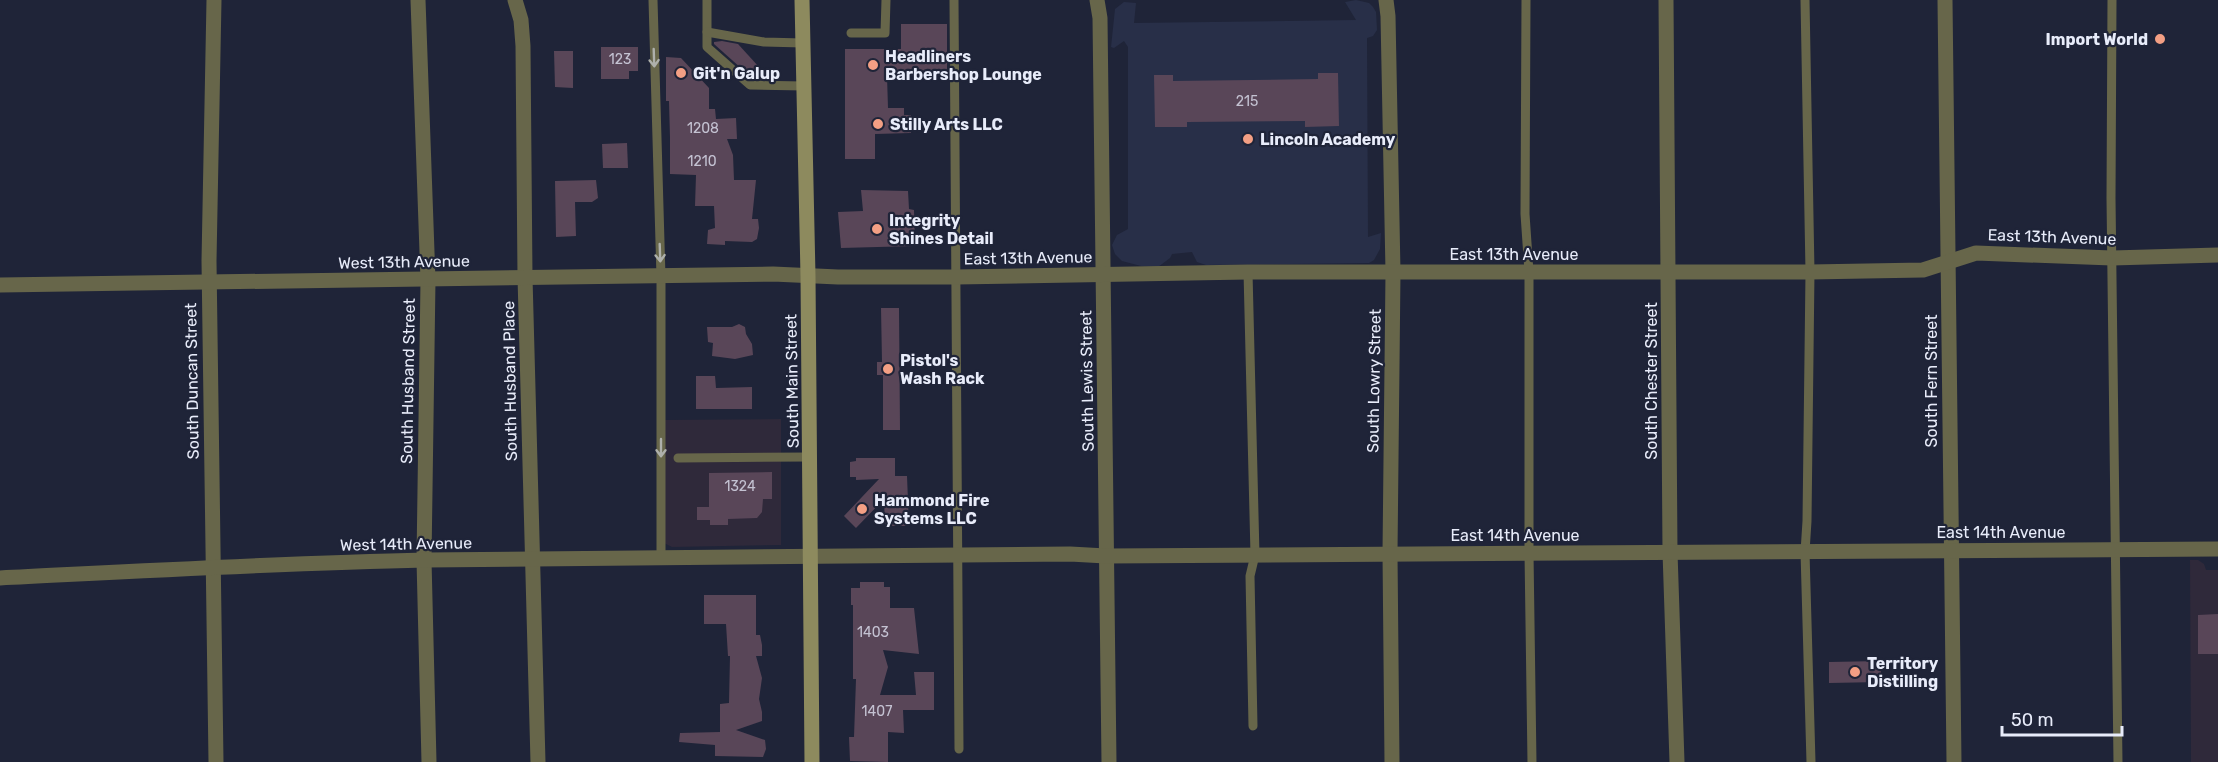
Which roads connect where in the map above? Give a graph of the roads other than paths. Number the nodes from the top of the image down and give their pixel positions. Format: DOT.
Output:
graph roads {
  1 [pos="214,0"];
  2 [pos="418,0"];
  3 [pos="515,0"];
  4 [pos="653,0"];
  5 [pos="706,0"];
  6 [pos="802,0"];
  7 [pos="886,0"];
  8 [pos="954,0"];
  9 [pos="1097,0"];
  10 [pos="1386,0"];
  11 [pos="1526,0"];
  12 [pos="1666,0"];
  13 [pos="1804,0"];
  14 [pos="1945,0"];
  15 [pos="2112,0"];
  16 [pos="707,32"];
  17 [pos="851,33"];
  18 [pos="803,43"];
  19 [pos="804,86"];
  20 [pos="2218,255"];
  21 [pos="2112,258"];
  22 [pos="1948,262"];
  23 [pos="1248,272"];
  24 [pos="1393,272"];
  25 [pos="1529,272"];
  26 [pos="1668,272"];
  27 [pos="1810,272"];
  28 [pos="1104,274"];
  29 [pos="808,276"];
  30 [pos="661,277"];
  31 [pos="956,277"];
  32 [pos="525,278"];
  33 [pos="428,280"];
  34 [pos="209,283"];
  35 [pos="0,285"];
  36 [pos="810,457"];
  37 [pos="678,458"];
  38 [pos="2116,549"];
  39 [pos="2218,549"];
  40 [pos="1950,550"];
  41 [pos="1670,552"];
  42 [pos="1805,552"];
  43 [pos="1390,553"];
  44 [pos="1529,553"];
  45 [pos="958,554"];
  46 [pos="1255,555"];
  47 [pos="661,556"];
  48 [pos="812,556"];
  49 [pos="1106,556"];
  50 [pos="424,560"];
  51 [pos="532,560"];
  52 [pos="212,567"];
  53 [pos="0,578"];
  54 [pos="1253,726"];
  55 [pos="959,749"];
  56 [pos="216,762"];
  57 [pos="429,762"];
  58 [pos="538,762"];
  59 [pos="812,762"];
  60 [pos="1109,762"];
  61 [pos="1392,762"];
  62 [pos="1532,762"];
  63 [pos="1677,762"];
  64 [pos="1811,762"];
  65 [pos="1954,762"];
  66 [pos="2118,762"];
  1 -- 34 [label="street, South Duncan Street"];
  2 -- 33 [label="street, South Husband Street"];
  3 -- 32 [label="street, South Husband Place"];
  4 -- 30 [label="lane, one-way"];
  5 -- 16 [label="lane"];
  6 -- 18 [label="main road, South Main Street"];
  7 -- 17 [label="lane"];
  8 -- 31 [label="lane"];
  9 -- 28 [label="street, South Lewis Street"];
  10 -- 24 [label="street, South Lowry Street"];
  11 -- 25 [label="lane"];
  12 -- 26 [label="street, South Chester Street"];
  13 -- 27 [label="lane"];
  14 -- 22 [label="street, South Fern Street"];
  15 -- 21 [label="lane"];
  16 -- 18 [label="lane"];
  16 -- 19 [label="lane"];
  18 -- 19 [label="main road, South Main Street"];
  19 -- 29 [label="main road, South Main Street"];
  20 -- 21 [label="street, East 13th Avenue"];
  21 -- 22 [label="street, East 13th Avenue"];
  21 -- 38 [label="lane"];
  22 -- 27 [label="street, East 13th Avenue"];
  22 -- 40 [label="street, South Fern Street"];
  23 -- 24 [label="street, East 13th Avenue"];
  23 -- 28 [label="street, East 13th Avenue"];
  23 -- 46 [label="lane"];
  24 -- 25 [label="street, East 13th Avenue"];
  24 -- 43 [label="street, South Lowry Street"];
  25 -- 26 [label="street, East 13th Avenue"];
  25 -- 44 [label="lane"];
  26 -- 27 [label="street, East 13th Avenue"];
  26 -- 41 [label="street, South Chester Street"];
  27 -- 42 [label="lane"];
  28 -- 31 [label="street, East 13th Avenue"];
  28 -- 49 [label="street, South Lewis Street"];
  29 -- 30 [label="street, West 13th Avenue"];
  29 -- 31 [label="street, East 13th Avenue"];
  29 -- 36 [label="main road, South Main Street"];
  30 -- 32 [label="street, West 13th Avenue"];
  30 -- 47 [label="lane, one-way"];
  31 -- 45 [label="lane"];
  32 -- 33 [label="street, West 13th Avenue"];
  32 -- 51 [label="street, South Husband Place"];
  33 -- 34 [label="street, West 13th Avenue"];
  33 -- 50 [label="street, South Husband Street"];
  34 -- 35 [label="street, West 13th Avenue"];
  34 -- 52 [label="street, South Duncan Street"];
  36 -- 37 [label="lane"];
  36 -- 48 [label="main road, South Main Street"];
  38 -- 39 [label="street, East 14th Avenue"];
  38 -- 40 [label="street, East 14th Avenue"];
  38 -- 66 [label="lane"];
  40 -- 42 [label="street, East 14th Avenue"];
  40 -- 65 [label="street, South Fern Street"];
  41 -- 42 [label="street, East 14th Avenue"];
  41 -- 44 [label="street, East 14th Avenue"];
  41 -- 63 [label="street, South Chester Street"];
  42 -- 64 [label="lane"];
  43 -- 44 [label="street, East 14th Avenue"];
  43 -- 46 [label="street, East 14th Avenue"];
  43 -- 61 [label="street, South Lowry Street"];
  44 -- 62 [label="lane"];
  45 -- 48 [label="street, East 14th Avenue"];
  45 -- 49 [label="street, East 14th Avenue"];
  45 -- 55 [label="lane"];
  46 -- 49 [label="street, East 14th Avenue"];
  46 -- 54 [label="lane"];
  47 -- 48 [label="street, West 14th Avenue"];
  47 -- 51 [label="street, West 14th Avenue"];
  48 -- 59 [label="main road, South Main Street"];
  49 -- 60 [label="street, South Lewis Street"];
  50 -- 51 [label="street, West 14th Avenue"];
  50 -- 52 [label="street, West 14th Avenue"];
  50 -- 57 [label="street, South Husband Street"];
  51 -- 58 [label="street, South Husband Place"];
  52 -- 53 [label="street, West 14th Avenue"];
  52 -- 56 [label="street, South Duncan Street"];
}
